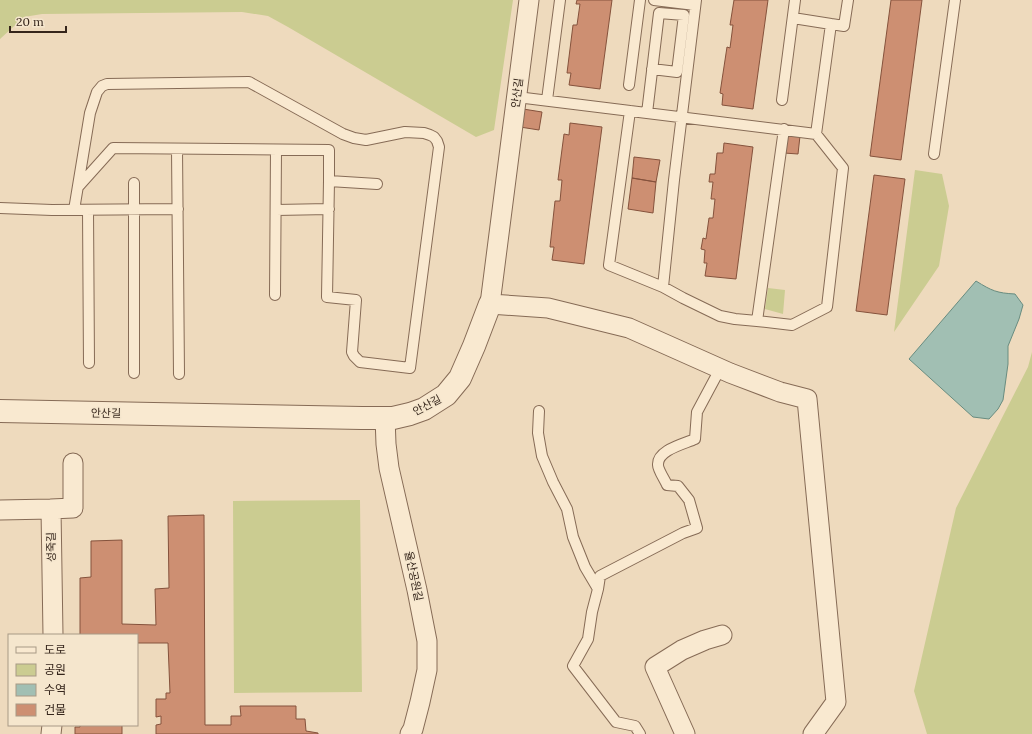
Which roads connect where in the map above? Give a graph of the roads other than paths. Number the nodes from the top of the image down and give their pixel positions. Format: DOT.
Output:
graph roads {
  1 [pos="529,0"];
  2 [pos="560,0"];
  3 [pos="640,0"];
  4 [pos="654,0"];
  5 [pos="795,0"];
  6 [pos="848,0"];
  7 [pos="955,0"];
  8 [pos="696,3"];
  9 [pos="793,18"];
  10 [pos="831,24"];
  11 [pos="652,69"];
  12 [pos="629,84"];
  13 [pos="517,97"];
  14 [pos="548,100"];
  15 [pos="782,100"];
  16 [pos="630,111"];
  17 [pos="647,113"];
  18 [pos="682,117"];
  19 [pos="784,130"];
  20 [pos="816,134"];
  21 [pos="177,149"];
  22 [pos="276,150"];
  23 [pos="934,154"];
  24 [pos="329,181"];
  25 [pos="134,183"];
  26 [pos="378,184"];
  27 [pos="78,187"];
  28 [pos="0,208"];
  29 [pos="134,209"];
  30 [pos="178,209"];
  31 [pos="329,209"];
  32 [pos="74,210"];
  33 [pos="88,210"];
  34 [pos="276,210"];
  35 [pos="662,287"];
  36 [pos="275,295"];
  37 [pos="490,304"];
  38 [pos="757,321"];
  39 [pos="90,363"];
  40 [pos="720,369"];
  41 [pos="134,373"];
  42 [pos="179,374"];
  43 [pos="0,411"];
  44 [pos="539,411"];
  45 [pos="385,418"];
  46 [pos="73,463"];
  47 [pos="51,509"];
  48 [pos="0,510"];
  49 [pos="598,589"];
  50 [pos="53,634"];
  51 [pos="722,635"];
  52 [pos="410,734"];
  53 [pos="640,734"];
  54 [pos="685,734"];
  55 [pos="813,734"];
  1 -- 13 [label="street, 안산길"];
  2 -- 14 [label="lane"];
  3 -- 12 [label="lane"];
  4 -- 8 [label="lane"];
  5 -- 9 [label="lane"];
  6 -- 10 [label="lane"];
  7 -- 23 [label="lane"];
  8 -- 18 [label="lane"];
  9 -- 10 [label="lane"];
  9 -- 15 [label="lane"];
  10 -- 20 [label="lane"];
  11 -- 11 [label="lane"];
  11 -- 17 [label="lane"];
  13 -- 14 [label="lane"];
  13 -- 37 [label="street, 안산길"];
  14 -- 16 [label="lane"];
  16 -- 17 [label="lane"];
  16 -- 35 [label="lane"];
  17 -- 18 [label="lane"];
  18 -- 19 [label="lane"];
  18 -- 35 [label="lane"];
  19 -- 20 [label="lane"];
  19 -- 38 [label="lane"];
  20 -- 38 [label="lane"];
  21 -- 22 [label="lane"];
  21 -- 27 [label="lane"];
  21 -- 30 [label="lane"];
  22 -- 24 [label="lane"];
  22 -- 34 [label="lane"];
  24 -- 26 [label="lane"];
  24 -- 31 [label="lane"];
  25 -- 29 [label="lane"];
  27 -- 31 [label="lane"];
  27 -- 32 [label="lane"];
  28 -- 32 [label="lane"];
  29 -- 30 [label="lane"];
  29 -- 33 [label="lane"];
  29 -- 41 [label="lane"];
  30 -- 42 [label="lane"];
  31 -- 34 [label="lane"];
  32 -- 33 [label="lane"];
  33 -- 39 [label="lane"];
  34 -- 36 [label="lane"];
  35 -- 38 [label="lane"];
  37 -- 40 [label="street"];
  37 -- 45 [label="street, 안산길"];
  40 -- 49 [label="lane"];
  40 -- 55 [label="street"];
  43 -- 45 [label="street, 안산길"];
  44 -- 49 [label="lane"];
  45 -- 52 [label="street, 율산공원길"];
  46 -- 47 [label="street"];
  47 -- 48 [label="street"];
  47 -- 50 [label="street, 성죽길"];
  49 -- 53 [label="lane"];
  51 -- 54 [label="street"];
}
